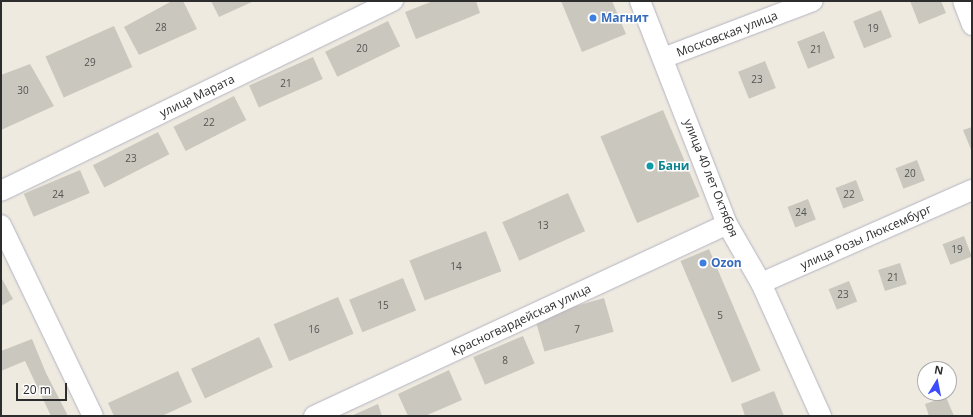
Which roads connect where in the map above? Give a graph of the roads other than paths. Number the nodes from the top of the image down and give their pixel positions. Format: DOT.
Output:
graph roads {
  1 [pos="393,1"];
  2 [pos="640,1"];
  3 [pos="812,1"];
  4 [pos="962,1"];
  5 [pos="972,25"];
  6 [pos="664,58"];
  7 [pos="972,190"];
  8 [pos="1,191"];
  9 [pos="727,224"];
  10 [pos="1,225"];
  11 [pos="761,283"];
  12 [pos="93,416"];
  13 [pos="314,416"];
  14 [pos="820,416"];
  1 -- 8 [label="street, улица Марата"];
  2 -- 6 [label="street, улица 40 лет Октября"];
  3 -- 6 [label="street, Московская улица"];
  4 -- 5 [label="street"];
  6 -- 9 [label="street, улица 40 лет Октября"];
  7 -- 11 [label="street, улица Розы Люксембург"];
  9 -- 11 [label="street, улица 40 лет Октября"];
  9 -- 13 [label="street, Красногвардейская улица"];
  10 -- 12 [label="street"];
  11 -- 14 [label="street, улица 40 лет Октября"];
}
